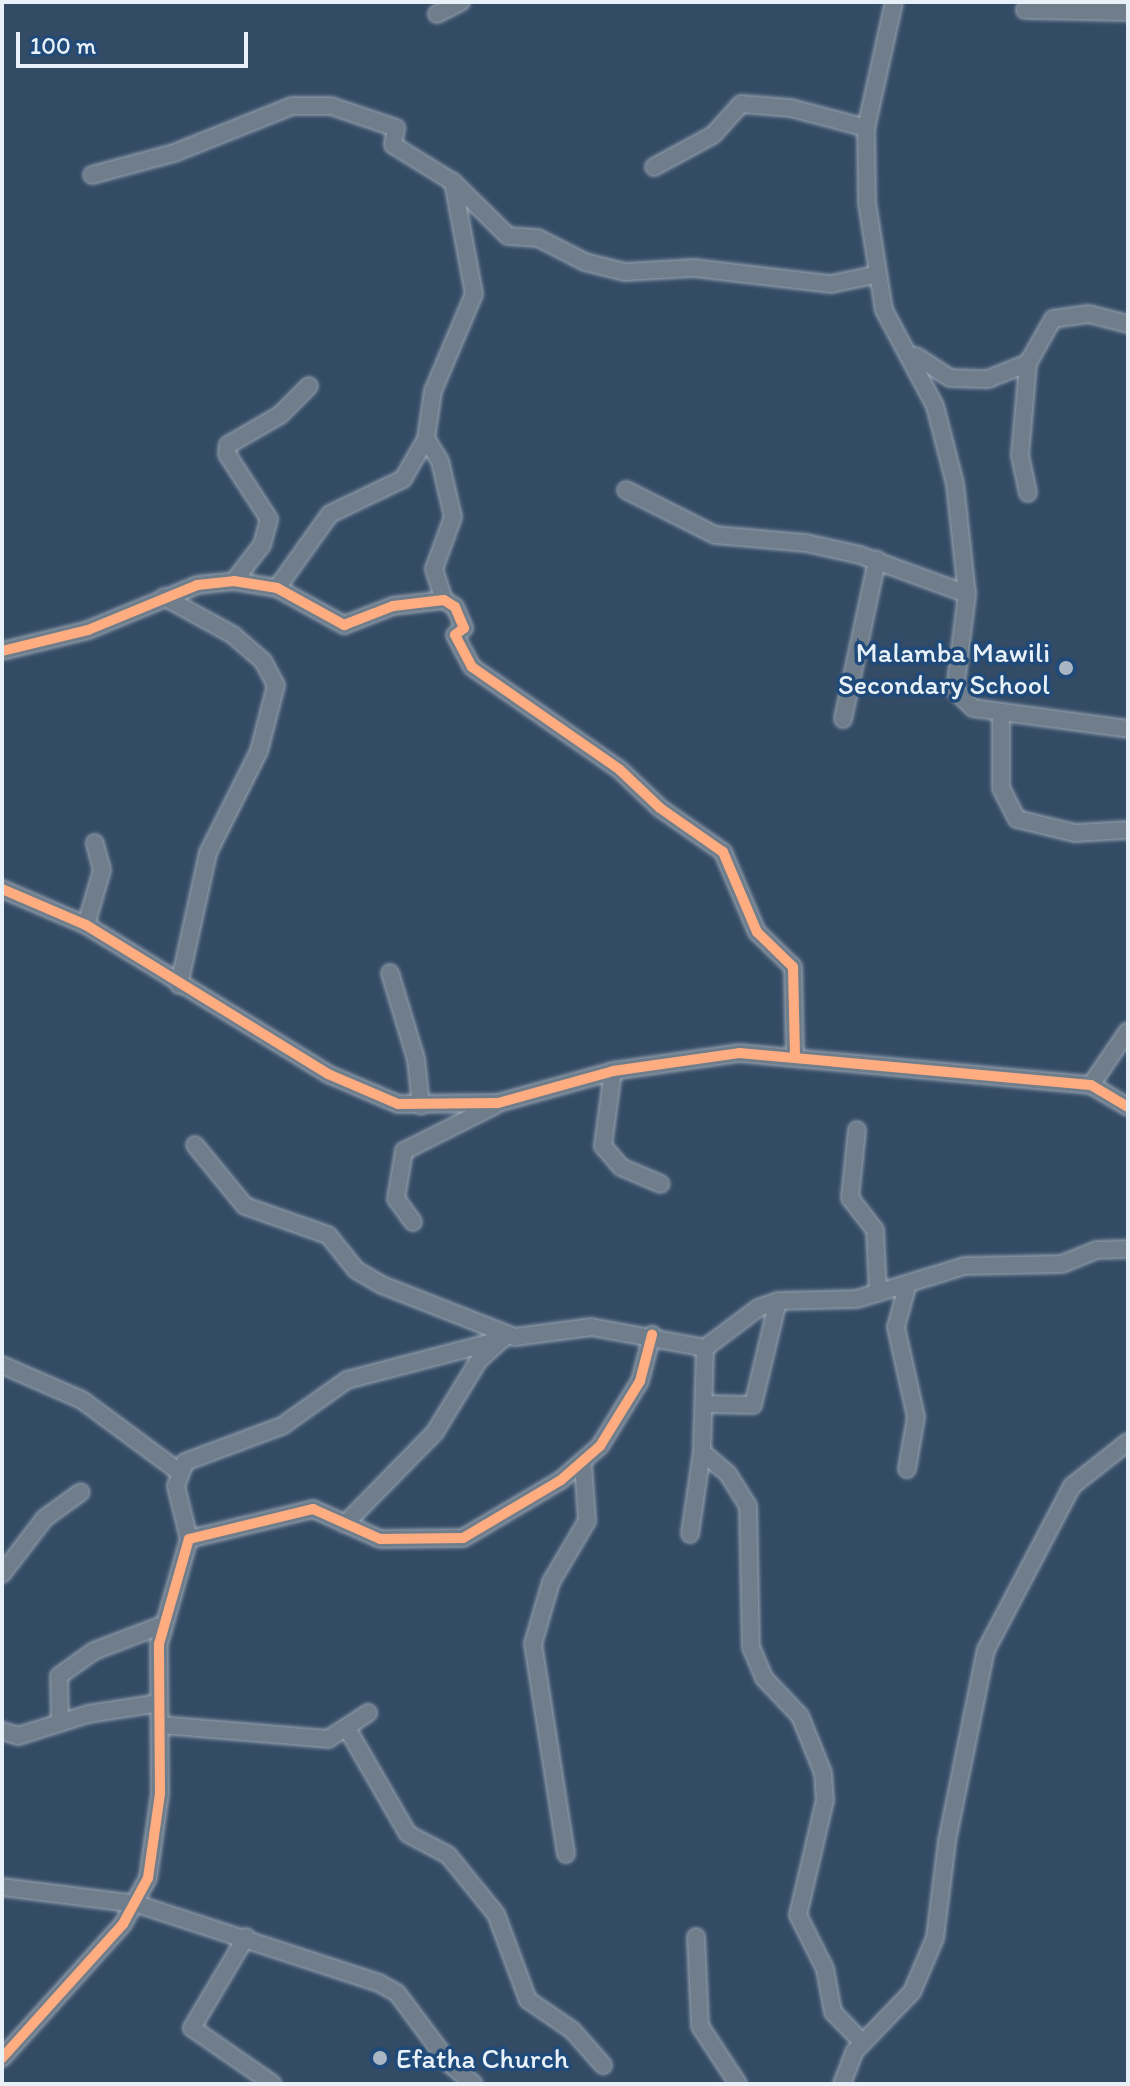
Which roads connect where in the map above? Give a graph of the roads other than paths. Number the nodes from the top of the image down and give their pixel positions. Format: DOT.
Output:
graph roads {
  1 [pos="461,2"];
  2 [pos="894,2"];
  3 [pos="1025,10"];
  4 [pos="1128,12"];
  5 [pos="437,14"];
  6 [pos="866,128"];
  7 [pos="654,167"];
  8 [pos="92,175"];
  9 [pos="453,182"];
  10 [pos="875,275"];
  11 [pos="1128,324"];
  12 [pos="908,350"];
  13 [pos="1028,363"];
  14 [pos="309,386"];
  15 [pos="426,439"];
  16 [pos="626,490"];
  17 [pos="1028,493"];
  18 [pos="877,560"];
  19 [pos="234,581"];
  20 [pos="277,588"];
  21 [pos="967,594"];
  22 [pos="164,597"];
  23 [pos="444,600"];
  24 [pos="2,651"];
  25 [pos="1001,712"];
  26 [pos="843,719"];
  27 [pos="1128,729"];
  28 [pos="1128,830"];
  29 [pos="95,843"];
  30 [pos="2,889"];
  31 [pos="86,925"];
  32 [pos="390,973"];
  33 [pos="179,985"];
  34 [pos="1128,1031"];
  35 [pos="795,1056"];
  36 [pos="613,1071"];
  37 [pos="1091,1085"];
  38 [pos="498,1103"];
  39 [pos="421,1106"];
  40 [pos="1128,1107"];
  41 [pos="857,1130"];
  42 [pos="195,1145"];
  43 [pos="661,1184"];
  44 [pos="413,1222"];
  45 [pos="1128,1249"];
  46 [pos="907,1287"];
  47 [pos="878,1293"];
  48 [pos="778,1301"];
  49 [pos="652,1335"];
  50 [pos="505,1337"];
  51 [pos="705,1348"];
  52 [pos="2,1365"];
  53 [pos="704,1404"];
  54 [pos="1128,1442"];
  55 [pos="702,1452"];
  56 [pos="583,1464"];
  57 [pos="907,1469"];
  58 [pos="178,1471"];
  59 [pos="81,1492"];
  60 [pos="345,1524"];
  61 [pos="690,1534"];
  62 [pos="189,1539"];
  63 [pos="2,1574"];
  64 [pos="162,1625"];
  65 [pos="159,1703"];
  66 [pos="368,1713"];
  67 [pos="60,1723"];
  68 [pos="161,1725"];
  69 [pos="348,1730"];
  70 [pos="2,1731"];
  71 [pos="566,1854"];
  72 [pos="2,1887"];
  73 [pos="137,1904"];
  74 [pos="246,1937"];
  75 [pos="696,1937"];
  76 [pos="862,2042"];
  77 [pos="2,2058"];
  78 [pos="603,2065"];
  79 [pos="273,2084"];
  80 [pos="474,2084"];
  81 [pos="738,2084"];
  82 [pos="842,2084"];
  1 -- 5 [label="street"];
  2 -- 6 [label="street"];
  3 -- 4 [label="street"];
  6 -- 7 [label="street"];
  6 -- 10 [label="street"];
  8 -- 9 [label="street"];
  9 -- 10 [label="street"];
  9 -- 15 [label="street"];
  10 -- 12 [label="street"];
  11 -- 13 [label="street"];
  12 -- 13 [label="street"];
  12 -- 21 [label="street"];
  13 -- 17 [label="street"];
  14 -- 19 [label="street"];
  15 -- 20 [label="street"];
  15 -- 23 [label="street"];
  16 -- 18 [label="street"];
  18 -- 21 [label="street"];
  18 -- 26 [label="street"];
  19 -- 20 [label="street"];
  19 -- 22 [label="street"];
  20 -- 23 [label="street"];
  21 -- 25 [label="street"];
  22 -- 24 [label="street"];
  22 -- 33 [label="street"];
  23 -- 35 [label="street"];
  25 -- 27 [label="street"];
  25 -- 28 [label="street"];
  29 -- 31 [label="street"];
  30 -- 31 [label="street"];
  31 -- 33 [label="street"];
  32 -- 39 [label="street"];
  33 -- 39 [label="street"];
  34 -- 37 [label="street"];
  35 -- 36 [label="street"];
  35 -- 37 [label="street"];
  36 -- 38 [label="street"];
  36 -- 43 [label="street"];
  37 -- 40 [label="street"];
  38 -- 39 [label="street"];
  38 -- 44 [label="street"];
  41 -- 47 [label="street"];
  42 -- 50 [label="street"];
  45 -- 46 [label="street"];
  46 -- 47 [label="street"];
  46 -- 57 [label="street"];
  47 -- 48 [label="street"];
  48 -- 51 [label="street"];
  48 -- 53 [label="street"];
  49 -- 50 [label="street"];
  49 -- 51 [label="street"];
  49 -- 56 [label="street"];
  50 -- 58 [label="street"];
  50 -- 60 [label="street"];
  51 -- 53 [label="street"];
  52 -- 58 [label="street"];
  53 -- 55 [label="street"];
  54 -- 76 [label="street"];
  55 -- 61 [label="street"];
  55 -- 76 [label="street"];
  56 -- 60 [label="street"];
  56 -- 71 [label="street"];
  58 -- 62 [label="street"];
  59 -- 63 [label="street"];
  60 -- 62 [label="street"];
  62 -- 64 [label="street"];
  64 -- 65 [label="street"];
  64 -- 67 [label="street"];
  65 -- 67 [label="street"];
  65 -- 68 [label="street"];
  66 -- 69 [label="street"];
  67 -- 70 [label="street"];
  68 -- 69 [label="street"];
  68 -- 73 [label="street"];
  69 -- 78 [label="street"];
  72 -- 73 [label="street"];
  73 -- 74 [label="street"];
  73 -- 77 [label="street"];
  74 -- 79 [label="street"];
  74 -- 80 [label="street"];
  75 -- 81 [label="street"];
  76 -- 82 [label="street"];
}
